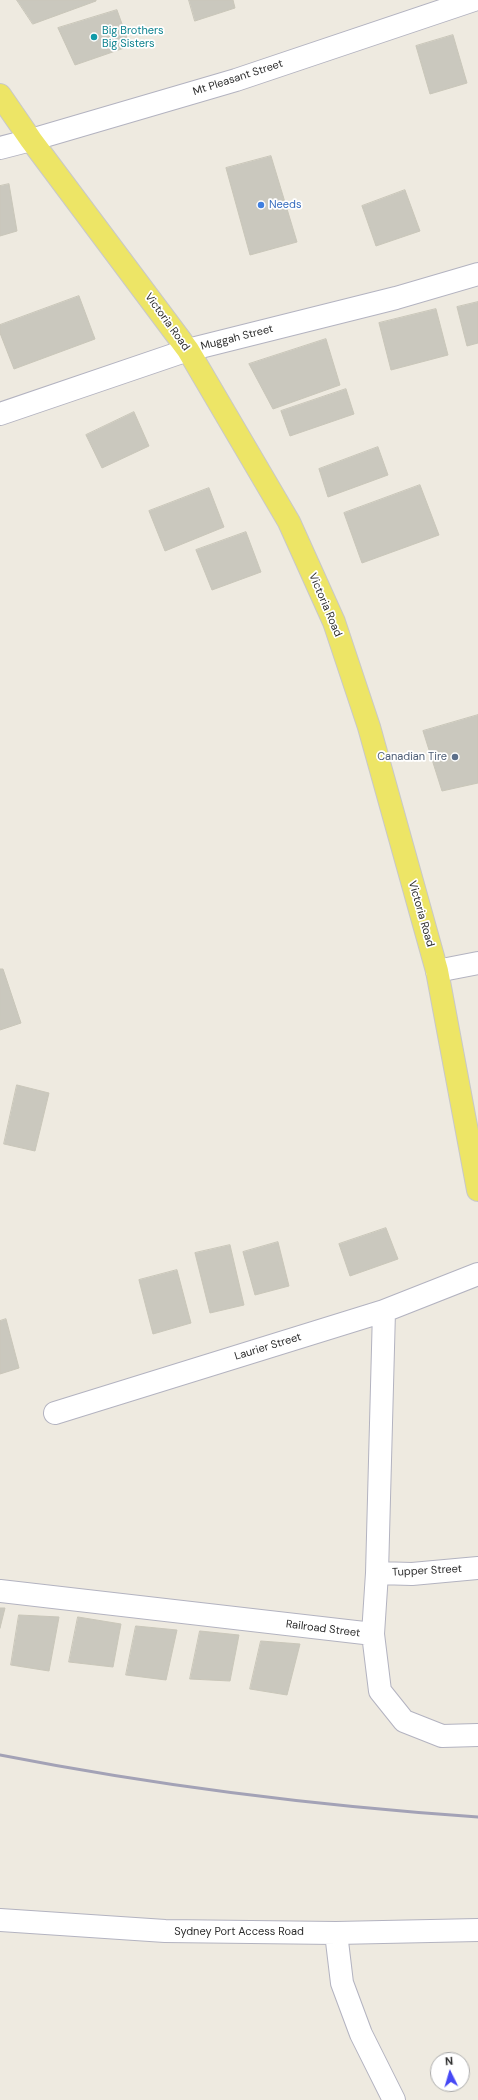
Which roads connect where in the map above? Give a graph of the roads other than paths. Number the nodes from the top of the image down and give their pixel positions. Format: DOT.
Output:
graph roads {
  1 [pos="474,0"];
  2 [pos="0,95"];
  3 [pos="31,140"];
  4 [pos="0,148"];
  5 [pos="478,274"];
  6 [pos="188,350"];
  7 [pos="0,414"];
  8 [pos="478,962"];
  9 [pos="437,971"];
  10 [pos="478,1190"];
  11 [pos="478,1274"];
  12 [pos="384,1311"];
  13 [pos="55,1413"];
  14 [pos="478,1568"];
  15 [pos="377,1573"];
  16 [pos="0,1591"];
  17 [pos="373,1634"];
  18 [pos="478,1735"];
  19 [pos="0,1920"];
  20 [pos="478,1930"];
  21 [pos="336,1933"];
  22 [pos="394,2100"];
  1 -- 3 [label="street, Mt Pleasant Street"];
  2 -- 3 [label="main road, Victoria Road"];
  3 -- 4 [label="street, Mt Pleasant Street"];
  3 -- 6 [label="main road, Victoria Road"];
  5 -- 6 [label="street, Muggah Street"];
  6 -- 7 [label="street, Muggah Street"];
  6 -- 9 [label="main road, Victoria Road"];
  8 -- 9 [label="street"];
  9 -- 10 [label="main road, Victoria Road"];
  11 -- 12 [label="street, Laurier Street"];
  12 -- 13 [label="street, Laurier Street"];
  12 -- 15 [label="street, Railroad Street"];
  14 -- 15 [label="street, Tupper Street"];
  15 -- 17 [label="street, Railroad Street"];
  16 -- 17 [label="street, Railroad Street"];
  17 -- 18 [label="street"];
  19 -- 21 [label="street, Sydney Port Access Road"];
  20 -- 21 [label="street, Sydney Port Access Road"];
  21 -- 22 [label="street"];
}
